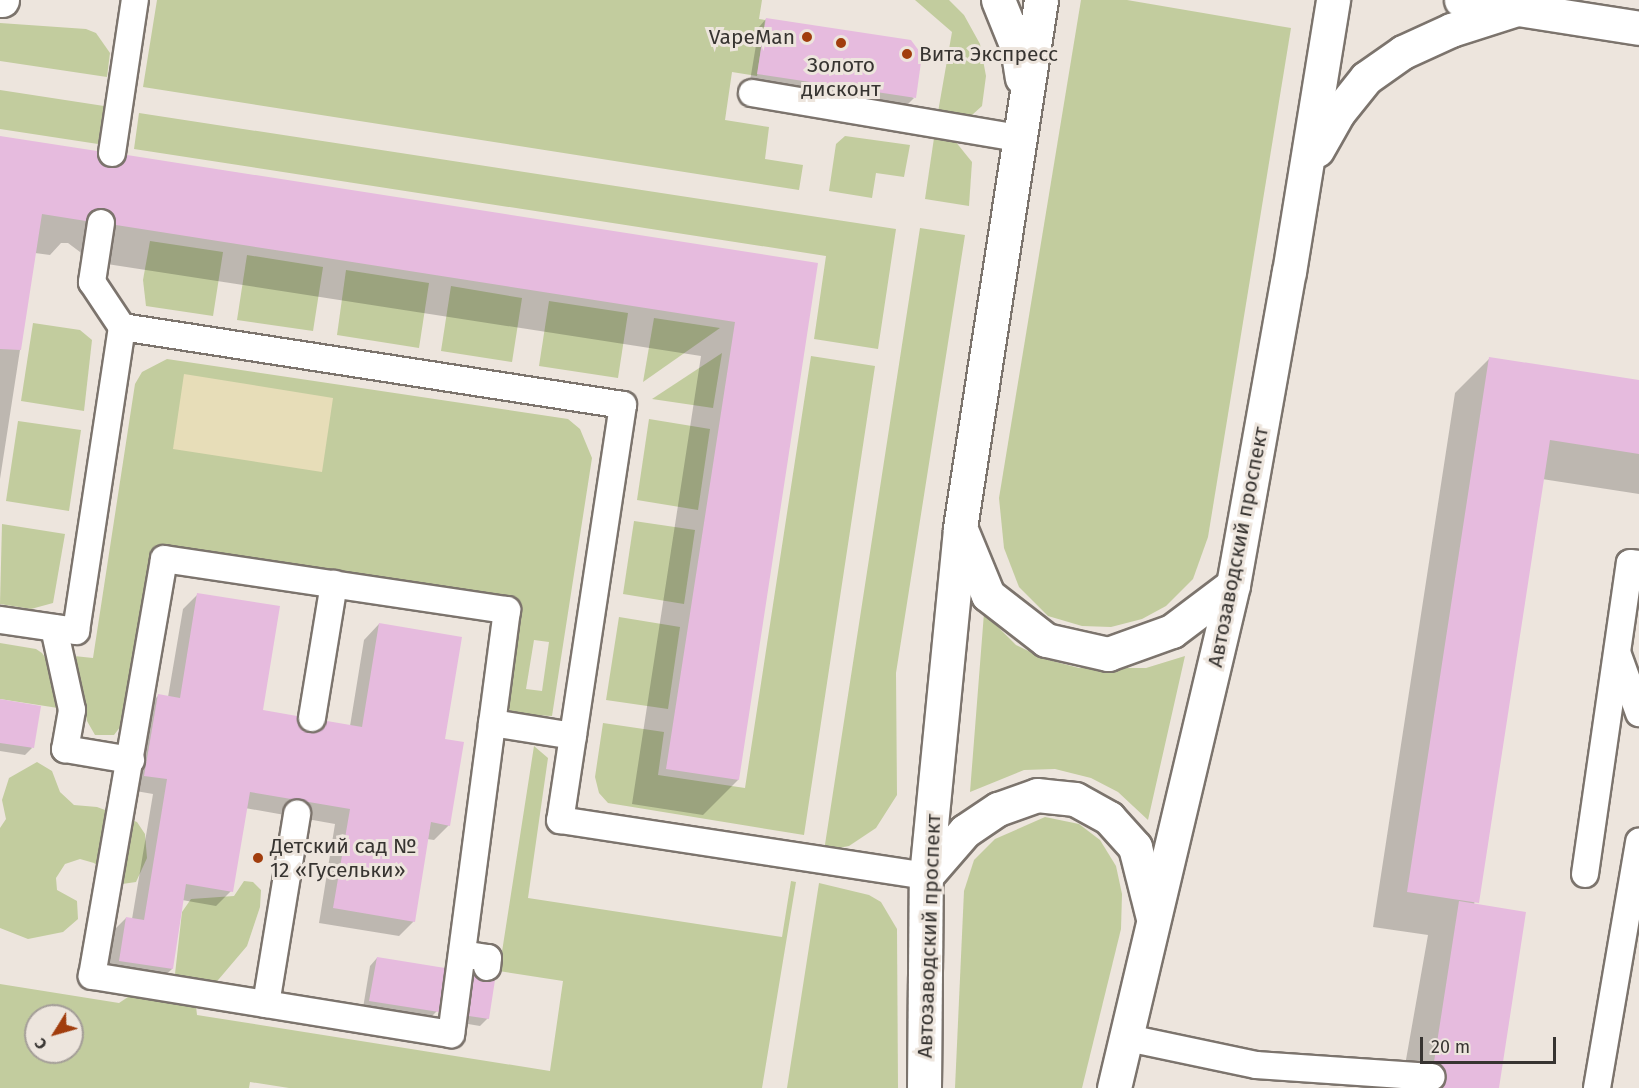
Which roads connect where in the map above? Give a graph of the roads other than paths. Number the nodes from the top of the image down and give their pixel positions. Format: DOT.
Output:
graph roads {
  1 [pos="135,0"];
  2 [pos="998,0"];
  3 [pos="1041,0"];
  4 [pos="1333,0"];
  5 [pos="1461,0"];
  6 [pos="1517,9"];
  7 [pos="1639,27"];
  8 [pos="752,93"];
  9 [pos="1026,97"];
  10 [pos="1019,138"];
  11 [pos="112,153"];
  12 [pos="1305,173"];
  13 [pos="101,223"];
  14 [pos="122,327"];
  15 [pos="960,528"];
  16 [pos="1639,564"];
  17 [pos="334,584"];
  18 [pos="1233,585"];
  19 [pos="0,620"];
  20 [pos="54,628"];
  21 [pos="1616,652"];
  22 [pos="1639,713"];
  23 [pos="312,718"];
  24 [pos="492,723"];
  25 [pos="573,736"];
  26 [pos="131,760"];
  27 [pos="297,814"];
  28 [pos="1639,842"];
  29 [pos="1585,874"];
  30 [pos="926,876"];
  31 [pos="1155,928"];
  32 [pos="462,954"];
  33 [pos="487,967"];
  34 [pos="266,1004"];
  35 [pos="1128,1038"];
  36 [pos="1432,1077"];
  37 [pos="924,1088"];
  38 [pos="1114,1088"];
  39 [pos="1597,1088"];
  1 -- 11 [label="lane"];
  2 -- 9 [label="street"];
  3 -- 9 [label="street, Автозаводский проспект"];
  4 -- 12 [label="street, Автозаводский проспект"];
  5 -- 6 [label="street"];
  6 -- 7 [label="street"];
  6 -- 12 [label="street"];
  8 -- 10 [label="lane"];
  9 -- 10 [label="street, Автозаводский проспект"];
  10 -- 15 [label="street, Автозаводский проспект"];
  12 -- 18 [label="street, Автозаводский проспект"];
  13 -- 14 [label="lane"];
  14 -- 20 [label="lane"];
  14 -- 25 [label="lane"];
  15 -- 18 [label="street"];
  15 -- 30 [label="street, Автозаводский проспект"];
  16 -- 21 [label="lane"];
  17 -- 23 [label="lane"];
  17 -- 24 [label="lane"];
  17 -- 26 [label="lane"];
  18 -- 31 [label="street, Автозаводский проспект"];
  19 -- 20 [label="lane"];
  20 -- 26 [label="lane"];
  21 -- 22 [label="lane"];
  21 -- 29 [label="lane"];
  24 -- 25 [label="lane"];
  24 -- 32 [label="lane"];
  25 -- 30 [label="lane"];
  26 -- 34 [label="lane"];
  27 -- 34 [label="lane"];
  28 -- 39 [label="lane"];
  30 -- 31 [label="street"];
  30 -- 37 [label="street, Автозаводский проспект"];
  31 -- 35 [label="street, Автозаводский проспект"];
  32 -- 33 [label="lane"];
  32 -- 34 [label="lane"];
  35 -- 36 [label="lane"];
  35 -- 38 [label="street, Автозаводский проспект"];
}
